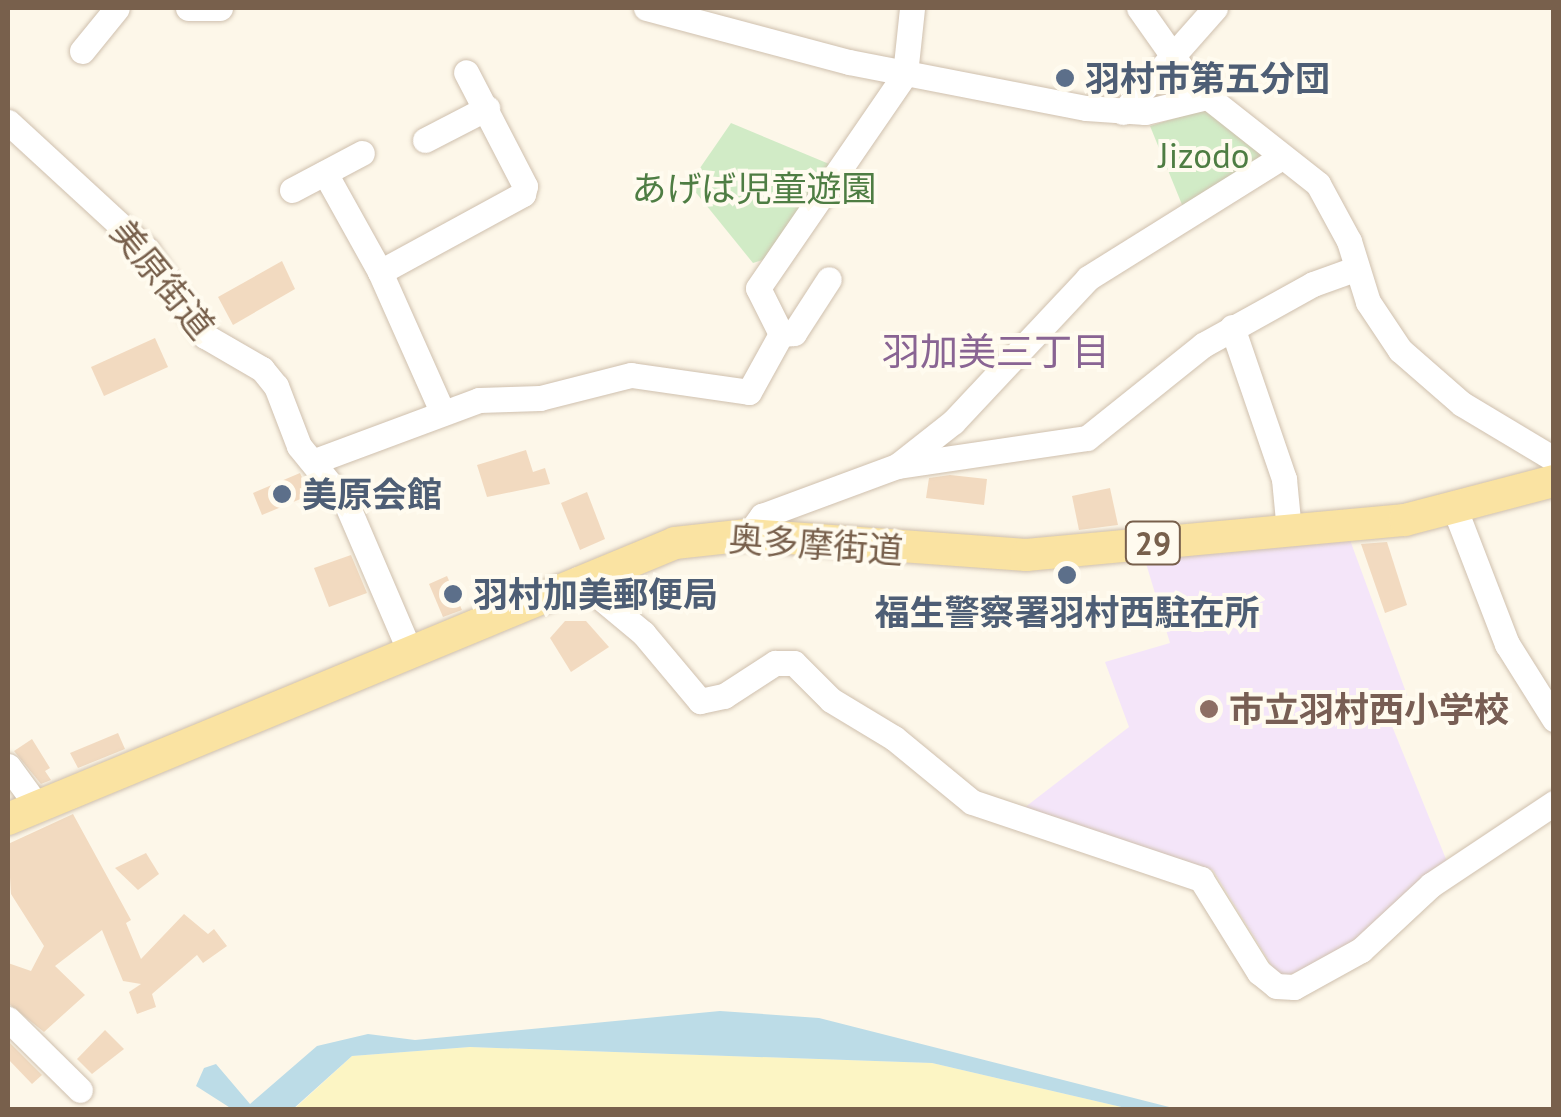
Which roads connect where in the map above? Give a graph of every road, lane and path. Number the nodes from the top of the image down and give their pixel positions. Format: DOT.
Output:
graph roads {
  1 [pos="117,8"];
  2 [pos="188,8"];
  3 [pos="220,8"];
  4 [pos="646,8"];
  5 [pos="912,8"];
  6 [pos="1139,8"];
  7 [pos="1215,8"];
  8 [pos="82,51"];
  9 [pos="1174,54"];
  10 [pos="466,72"];
  11 [pos="904,74"];
  12 [pos="1207,97"];
  13 [pos="487,108"];
  14 [pos="1123,112"];
  15 [pos="8,122"];
  16 [pos="425,140"];
  17 [pos="362,153"];
  18 [pos="1280,158"];
  19 [pos="325,173"];
  20 [pos="292,190"];
  21 [pos="1355,269"];
  22 [pos="380,272"];
  23 [pos="829,280"];
  24 [pos="1232,327"];
  25 [pos="781,334"];
  26 [pos="442,411"];
  27 [pos="1554,459"];
  28 [pos="314,461"];
  29 [pos="897,466"];
  30 [pos="1554,481"];
  31 [pos="1456,512"];
  32 [pos="1289,531"];
  33 [pos="748,535"];
  34 [pos="578,579"];
  35 [pos="411,654"];
  36 [pos="1554,719"];
  37 [pos="1554,735"];
  38 [pos="8,766"];
  39 [pos="1554,803"];
  40 [pos="23,813"];
  41 [pos="8,1019"];
  42 [pos="80,1090"];
  1 -- 8 [label="street"];
  2 -- 3 [label="street"];
  4 -- 11 [label="street"];
  5 -- 11 [label="street"];
  6 -- 9 [label="street"];
  7 -- 9 [label="street"];
  9 -- 12 [label="street"];
  9 -- 14 [label="street"];
  10 -- 13 [label="street"];
  11 -- 14 [label="street"];
  11 -- 25 [label="street"];
  12 -- 14 [label="street"];
  12 -- 18 [label="street"];
  13 -- 16 [label="street"];
  13 -- 22 [label="street"];
  15 -- 28 [label="street, 美原街道"];
  17 -- 19 [label="street"];
  18 -- 21 [label="street"];
  18 -- 29 [label="street"];
  19 -- 20 [label="street"];
  19 -- 22 [label="street"];
  21 -- 24 [label="street"];
  21 -- 27 [label="street"];
  22 -- 26 [label="street"];
  23 -- 25 [label="street"];
  24 -- 29 [label="street"];
  24 -- 32 [label="street"];
  25 -- 26 [label="street"];
  26 -- 28 [label="street"];
  28 -- 35 [label="street, 美原街道"];
  29 -- 33 [label="street"];
  30 -- 31 [label="main road, 奥多摩街道 / 29"];
  31 -- 32 [label="main road, 奥多摩街道 / 29"];
  31 -- 36 [label="street"];
  32 -- 33 [label="main road, 奥多摩街道 / 29"];
  33 -- 34 [label="main road, 奥多摩街道 / 29"];
  34 -- 35 [label="main road, 奥多摩街道 / 29"];
  34 -- 39 [label="street"];
  35 -- 40 [label="main road, 奥多摩街道 / 29"];
  36 -- 37 [label="street"];
  38 -- 40 [label="street"];
  41 -- 42 [label="street"];
}
